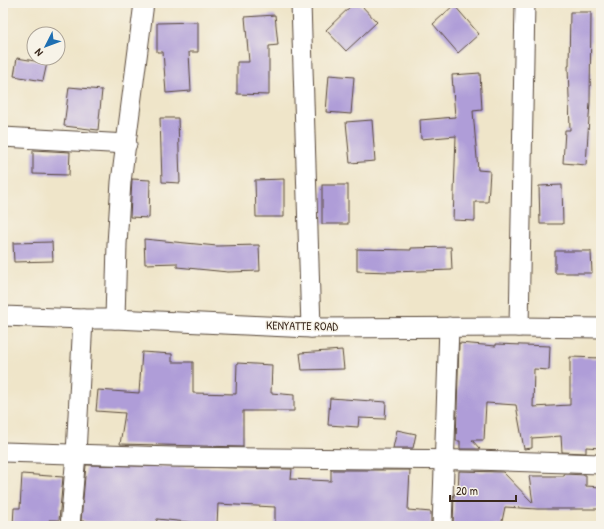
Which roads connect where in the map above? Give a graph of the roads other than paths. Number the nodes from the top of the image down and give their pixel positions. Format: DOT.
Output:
graph roads {
  1 [pos="144,3"];
  2 [pos="301,3"];
  3 [pos="525,3"];
  4 [pos="3,137"];
  5 [pos="127,144"];
  6 [pos="3,316"];
  7 [pos="83,319"];
  8 [pos="115,319"];
  9 [pos="449,327"];
  10 [pos="519,327"];
  11 [pos="311,328"];
  12 [pos="601,328"];
  13 [pos="3,452"];
  14 [pos="76,454"];
  15 [pos="444,460"];
  16 [pos="601,464"];
  17 [pos="70,526"];
  18 [pos="442,526"];
  1 -- 5 [label="street"];
  2 -- 11 [label="street"];
  3 -- 10 [label="street"];
  4 -- 5 [label="street"];
  5 -- 8 [label="street"];
  6 -- 7 [label="street, KENYATTE ROAD"];
  7 -- 8 [label="street, KENYATTE ROAD"];
  7 -- 14 [label="street"];
  8 -- 11 [label="street, KENYATTE ROAD"];
  9 -- 10 [label="street, KENYATTE ROAD"];
  9 -- 11 [label="street, KENYATTE ROAD"];
  9 -- 15 [label="street"];
  10 -- 12 [label="street, KENYATTE ROAD"];
  13 -- 14 [label="street"];
  14 -- 15 [label="street"];
  14 -- 17 [label="street"];
  15 -- 16 [label="street"];
  15 -- 18 [label="street"];
}
